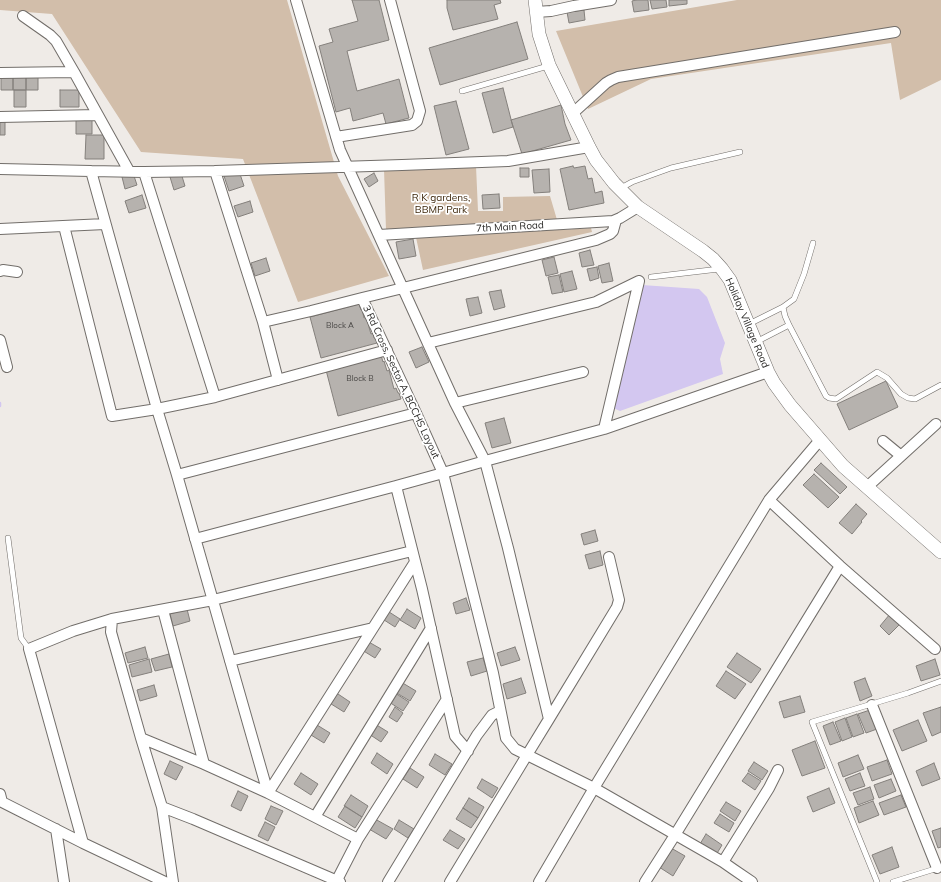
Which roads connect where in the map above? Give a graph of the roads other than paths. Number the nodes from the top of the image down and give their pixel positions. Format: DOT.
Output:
graph roads {
  1 [pos="296,0"];
  2 [pos="390,0"];
  3 [pos="611,0"];
  4 [pos="574,3"];
  5 [pos="535,6"];
  6 [pos="23,16"];
  7 [pos="895,32"];
  8 [pos="549,65"];
  9 [pos="74,72"];
  10 [pos="0,73"];
  11 [pos="462,91"];
  12 [pos="573,113"];
  13 [pos="97,115"];
  14 [pos="0,117"];
  15 [pos="336,137"];
  16 [pos="589,147"];
  17 [pos="740,152"];
  18 [pos="347,167"];
  19 [pos="0,169"];
  20 [pos="91,171"];
  21 [pos="129,171"];
  22 [pos="215,171"];
  23 [pos="144,172"];
  24 [pos="620,189"];
  25 [pos="638,207"];
  26 [pos="616,220"];
  27 [pos="106,224"];
  28 [pos="64,226"];
  29 [pos="0,229"];
  30 [pos="378,235"];
  31 [pos="813,243"];
  32 [pos="722,269"];
  33 [pos="0,271"];
  34 [pos="17,272"];
  35 [pos="651,276"];
  36 [pos="403,288"];
  37 [pos="362,298"];
  38 [pos="783,308"];
  39 [pos="263,322"];
  40 [pos="748,325"];
  41 [pos="789,325"];
  42 [pos="0,340"];
  43 [pos="756,342"];
  44 [pos="428,343"];
  45 [pos="386,350"];
  46 [pos="7,368"];
  47 [pos="582,372"];
  48 [pos="768,372"];
  49 [pos="278,380"];
  50 [pos="941,385"];
  51 [pos="215,397"];
  52 [pos="455,404"];
  53 [pos="157,409"];
  54 [pos="416,413"];
  55 [pos="936,424"];
  56 [pos="604,428"];
  57 [pos="820,440"];
  58 [pos="883,441"];
  59 [pos="900,455"];
  60 [pos="486,461"];
  61 [pos="443,473"];
  62 [pos="177,475"];
  63 [pos="396,486"];
  64 [pos="867,487"];
  65 [pos="769,500"];
  66 [pos="8,538"];
  67 [pos="195,539"];
  68 [pos="941,552"];
  69 [pos="414,556"];
  70 [pos="609,557"];
  71 [pos="840,566"];
  72 [pos="213,600"];
  73 [pos="163,610"];
  74 [pos="112,619"];
  75 [pos="373,628"];
  76 [pos="431,628"];
  77 [pos="29,649"];
  78 [pos="935,649"];
  79 [pos="230,661"];
  80 [pos="941,681"];
  81 [pos="447,699"];
  82 [pos="872,705"];
  83 [pos="500,711"];
  84 [pos="549,719"];
  85 [pos="141,738"];
  86 [pos="468,751"];
  87 [pos="527,755"];
  88 [pos="204,764"];
  89 [pos="778,770"];
  90 [pos="594,788"];
  91 [pos="268,793"];
  92 [pos="1,799"];
  93 [pos="162,807"];
  94 [pos="315,817"];
  95 [pos="56,829"];
  96 [pos="675,835"];
  97 [pos="358,839"];
  98 [pos="82,844"];
  99 [pos="723,862"];
  100 [pos="939,868"];
  101 [pos="338,881"];
  102 [pos="64,882"];
  103 [pos="165,882"];
  104 [pos="174,882"];
  105 [pos="388,882"];
  106 [pos="450,882"];
  107 [pos="539,882"];
  108 [pos="645,882"];
  109 [pos="752,882"];
  110 [pos="877,882"];
  111 [pos="893,882"];
  1 -- 15 [label="street"];
  2 -- 15 [label="street"];
  3 -- 4 [label="street"];
  4 -- 5 [label="street"];
  5 -- 8 [label="street, Holiday Village Road"];
  6 -- 9 [label="street"];
  7 -- 12 [label="street"];
  8 -- 11 [label="lane"];
  8 -- 12 [label="street, Holiday Village Road"];
  9 -- 10 [label="street"];
  9 -- 13 [label="street"];
  12 -- 16 [label="street, Holiday Village Road"];
  13 -- 14 [label="street"];
  13 -- 21 [label="street"];
  15 -- 18 [label="street"];
  16 -- 18 [label="street"];
  16 -- 24 [label="street, Holiday Village Road"];
  17 -- 24 [label="lane"];
  18 -- 22 [label="street"];
  18 -- 30 [label="street"];
  19 -- 20 [label="street"];
  20 -- 21 [label="street"];
  20 -- 27 [label="street"];
  21 -- 23 [label="street"];
  22 -- 23 [label="street"];
  22 -- 39 [label="street"];
  23 -- 51 [label="street"];
  24 -- 25 [label="street, Holiday Village Road"];
  25 -- 26 [label="street, 7th Main Road"];
  25 -- 32 [label="street, Holiday Village Road"];
  26 -- 30 [label="street, 7th Main Road"];
  26 -- 36 [label="street"];
  27 -- 28 [label="street"];
  27 -- 53 [label="street"];
  28 -- 29 [label="street"];
  28 -- 53 [label="street"];
  30 -- 36 [label="street"];
  31 -- 38 [label="lane"];
  32 -- 35 [label="lane"];
  32 -- 40 [label="street, Holiday Village Road"];
  33 -- 34 [label="street"];
  36 -- 37 [label="street"];
  36 -- 44 [label="street"];
  37 -- 39 [label="street, 3 Rd Cross, Sector A, BCCHS Layout"];
  37 -- 45 [label="street, 3 Rd Cross, Sector A, BCCHS Layout"];
  38 -- 40 [label="lane"];
  38 -- 41 [label="lane"];
  39 -- 49 [label="street"];
  40 -- 43 [label="street, Holiday Village Road"];
  41 -- 43 [label="lane"];
  41 -- 50 [label="lane"];
  42 -- 46 [label="street"];
  43 -- 48 [label="street, Holiday Village Road"];
  44 -- 52 [label="street"];
  44 -- 56 [label="street"];
  45 -- 49 [label="street"];
  45 -- 54 [label="street, 3 Rd Cross, Sector A, BCCHS Layout"];
  47 -- 52 [label="street"];
  48 -- 56 [label="street"];
  48 -- 57 [label="street, Holiday Village Road"];
  49 -- 51 [label="street"];
  51 -- 53 [label="street"];
  52 -- 60 [label="street"];
  53 -- 62 [label="street"];
  54 -- 61 [label="street, 3 Rd Cross, Sector A, BCCHS Layout"];
  54 -- 62 [label="street"];
  55 -- 59 [label="street"];
  56 -- 60 [label="street"];
  57 -- 64 [label="street, Holiday Village Road"];
  57 -- 65 [label="street"];
  58 -- 59 [label="street"];
  59 -- 64 [label="street"];
  60 -- 61 [label="street"];
  60 -- 84 [label="street"];
  61 -- 63 [label="street"];
  61 -- 83 [label="street, 3 Rd Cross, Sector A, BCCHS Layout"];
  62 -- 67 [label="street"];
  63 -- 67 [label="street"];
  63 -- 69 [label="street"];
  64 -- 68 [label="street, Holiday Village Road"];
  65 -- 71 [label="street"];
  65 -- 90 [label="street"];
  66 -- 77 [label="lane"];
  67 -- 72 [label="street"];
  69 -- 72 [label="street"];
  69 -- 75 [label="street"];
  69 -- 76 [label="street"];
  70 -- 84 [label="street"];
  71 -- 78 [label="street"];
  71 -- 96 [label="street"];
  72 -- 73 [label="street"];
  72 -- 79 [label="street"];
  73 -- 74 [label="street"];
  73 -- 88 [label="street"];
  74 -- 77 [label="street"];
  74 -- 85 [label="street"];
  75 -- 79 [label="street"];
  75 -- 91 [label="street"];
  76 -- 81 [label="street"];
  76 -- 94 [label="street"];
  77 -- 98 [label="street"];
  79 -- 91 [label="street"];
  80 -- 82 [label="lane"];
  81 -- 86 [label="street"];
  81 -- 97 [label="street"];
  82 -- 100 [label="street"];
  82 -- 110 [label="lane"];
  83 -- 86 [label="street"];
  83 -- 87 [label="street, 3 Rd Cross, Sector A, BCCHS Layout"];
  84 -- 87 [label="street"];
  85 -- 88 [label="street"];
  85 -- 93 [label="street"];
  86 -- 105 [label="street"];
  87 -- 90 [label="street, 3 Rd Cross, Sector A, BCCHS Layout"];
  87 -- 106 [label="street"];
  88 -- 91 [label="street"];
  89 -- 99 [label="street"];
  90 -- 96 [label="street, 3 Rd Cross, Sector A, BCCHS Layout"];
  90 -- 107 [label="street"];
  91 -- 94 [label="street"];
  92 -- 95 [label="street"];
  93 -- 101 [label="street"];
  93 -- 104 [label="street"];
  94 -- 97 [label="street"];
  95 -- 98 [label="street"];
  95 -- 102 [label="street"];
  96 -- 99 [label="street, 3 Rd Cross, Sector A, BCCHS Layout"];
  96 -- 108 [label="street"];
  97 -- 101 [label="street"];
  98 -- 103 [label="street"];
  99 -- 109 [label="street, 3 Rd Cross, Sector A, BCCHS Layout"];
  100 -- 111 [label="lane"];
}
